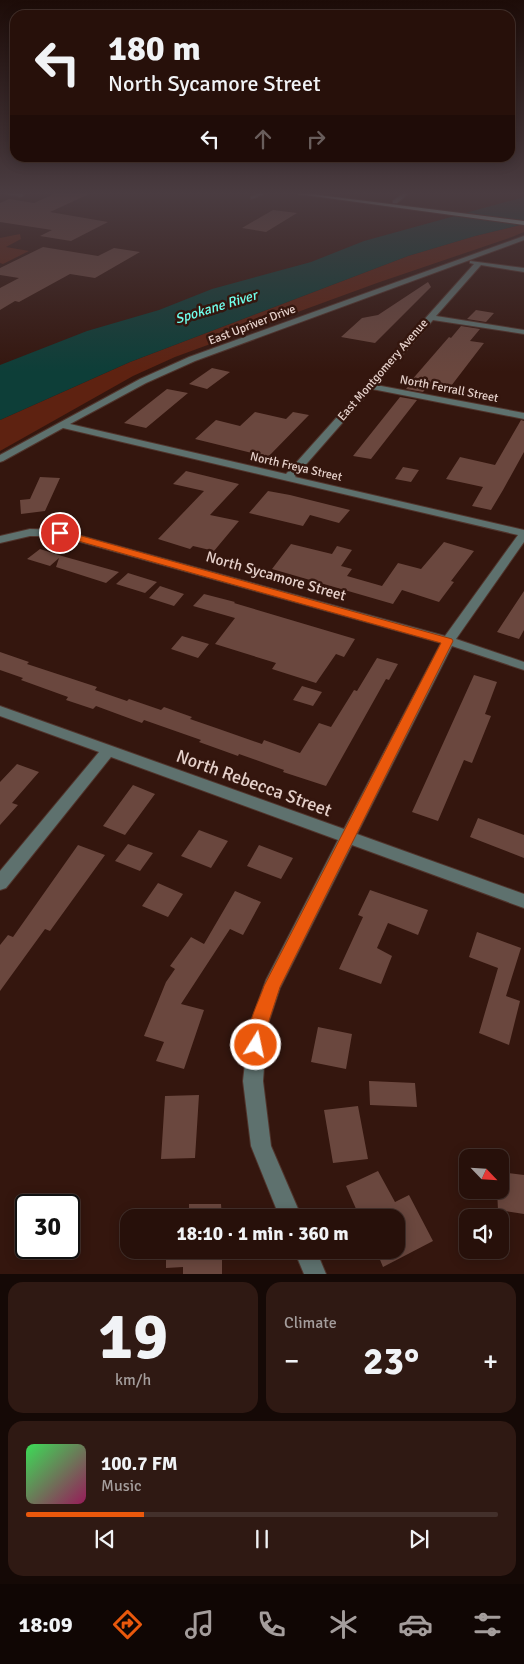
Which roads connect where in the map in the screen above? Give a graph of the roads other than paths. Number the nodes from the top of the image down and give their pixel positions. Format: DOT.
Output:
graph roads {
  1 [pos="482,253"];
  2 [pos="487,253"];
  3 [pos="460,261"];
  4 [pos="478,263"];
  5 [pos="521,269"];
  6 [pos="430,317"];
  7 [pos="524,332"];
  8 [pos="370,386"];
  9 [pos="524,416"];
  10 [pos="61,425"];
  11 [pos="0,459"];
  12 [pos="288,478"];
  13 [pos="524,534"];
  14 [pos="0,540"];
  15 [pos="448,641"];
  16 [pos="524,666"];
  17 [pos="0,711"];
  18 [pos="109,750"];
  19 [pos="347,837"];
  20 [pos="0,883"];
  21 [pos="524,901"];
  22 [pos="287,1209"];
  23 [pos="309,1259"];
  24 [pos="315,1274"];
  1 -- 3 [label="street, East Upriver Drive"];
  2 -- 5 [label="street"];
  3 -- 4 [label="street"];
  3 -- 10 [label="street, East Upriver Drive"];
  4 -- 5 [label="street"];
  4 -- 6 [label="street, East Montgomery Avenue"];
  6 -- 7 [label="street"];
  6 -- 8 [label="street, East Montgomery Avenue"];
  8 -- 9 [label="street, North Ferrall Street"];
  8 -- 12 [label="street, East Montgomery Avenue"];
  10 -- 11 [label="street, East Upriver Drive"];
  10 -- 12 [label="street, North Freya Street"];
  12 -- 13 [label="street, North Freya Street"];
  13 -- 15 [label="street"];
  14 -- 15 [label="street, North Sycamore Street"];
  15 -- 16 [label="street, North Sycamore Street"];
  15 -- 19 [label="street"];
  17 -- 18 [label="street, North Rebecca Street"];
  18 -- 19 [label="street, North Rebecca Street"];
  18 -- 20 [label="street"];
  19 -- 21 [label="street, North Rebecca Street"];
  19 -- 22 [label="street"];
  23 -- 24 [label="street"];
}
